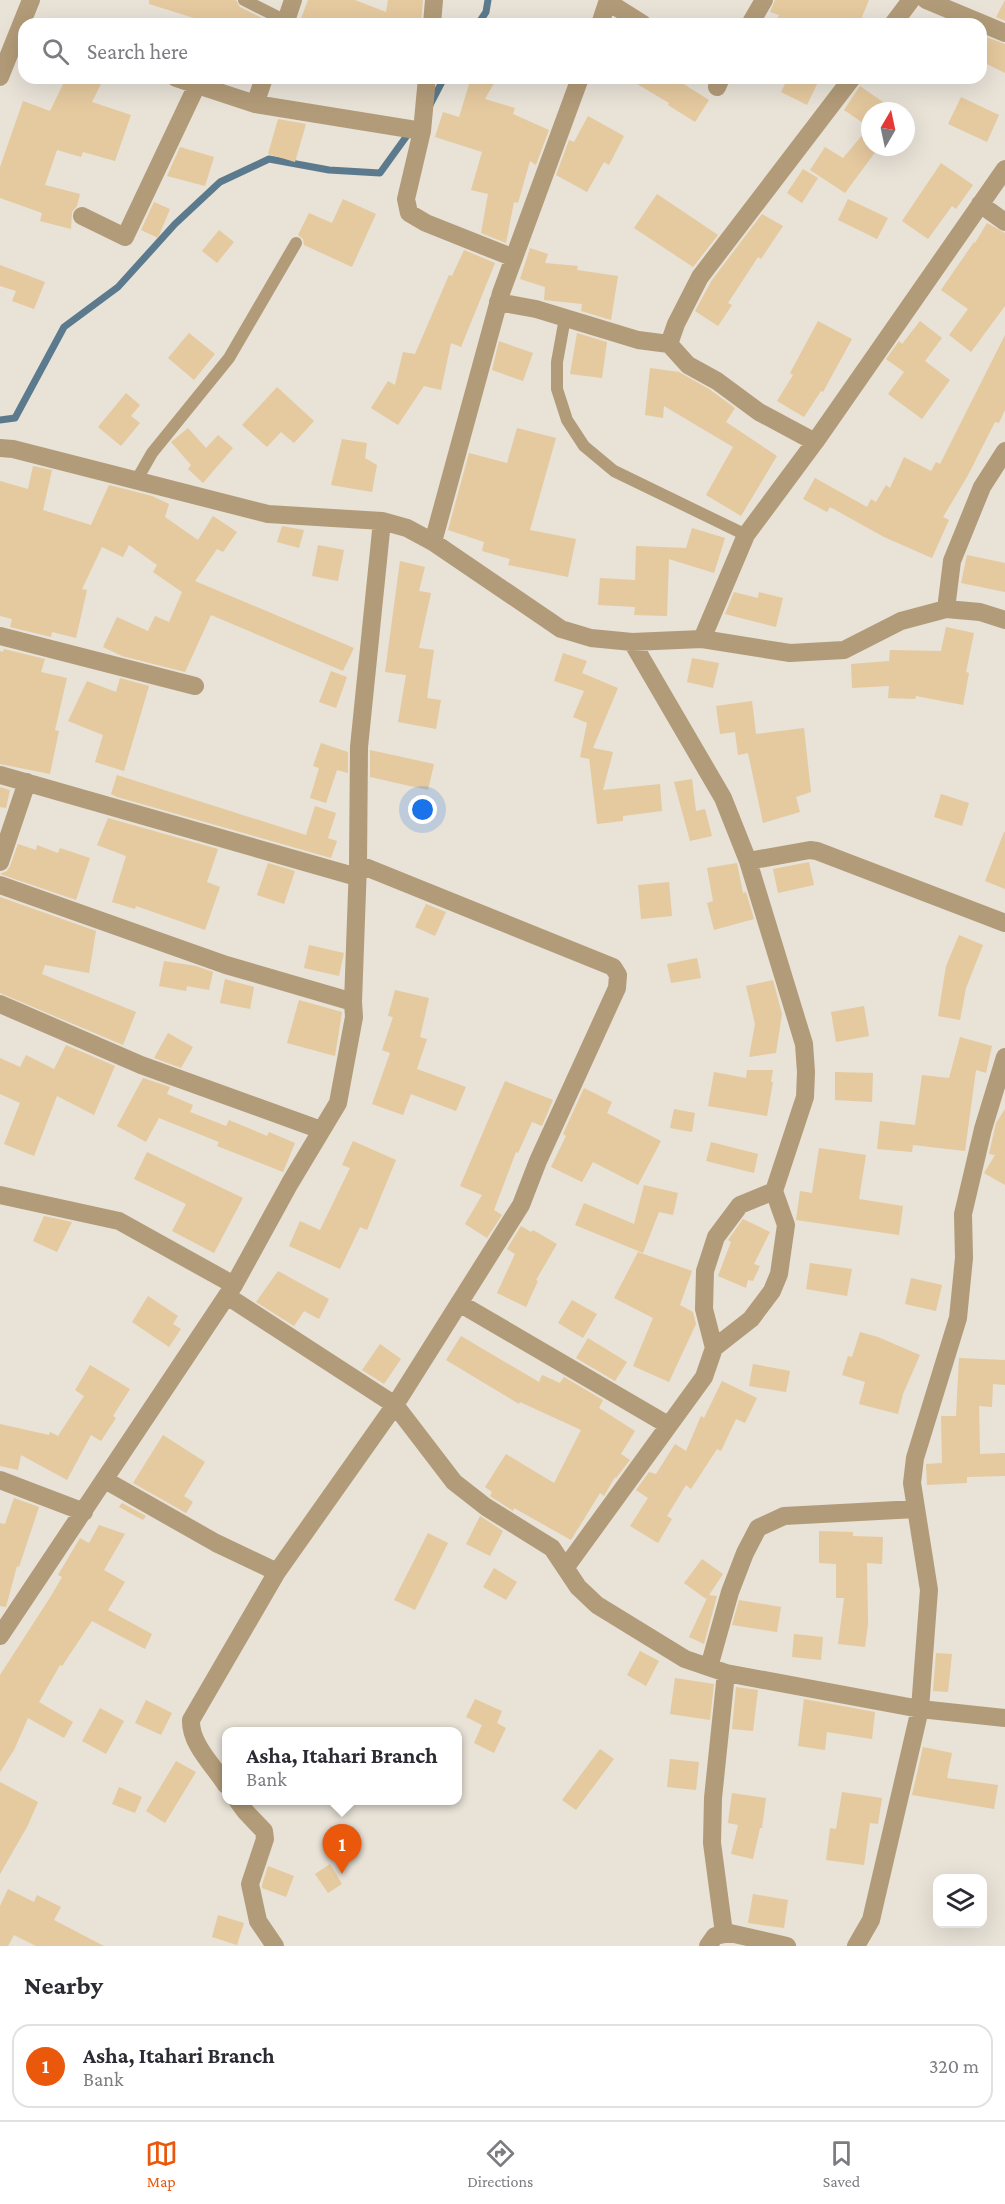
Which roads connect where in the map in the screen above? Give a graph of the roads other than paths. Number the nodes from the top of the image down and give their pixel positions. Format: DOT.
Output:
graph roads {
  1 [pos="31,0"];
  2 [pos="244,0"];
  3 [pos="293,0"];
  4 [pos="434,0"];
  5 [pos="764,0"];
  6 [pos="911,0"];
  7 [pos="926,0"];
  8 [pos="608,1"];
  9 [pos="25,18"];
  10 [pos="278,18"];
  11 [pos="286,18"];
  12 [pos="432,18"];
  13 [pos="602,18"];
  14 [pos="634,18"];
  15 [pos="754,18"];
  16 [pos="898,18"];
  17 [pos="969,18"];
  18 [pos="987,25"];
  19 [pos="1005,33"];
  20 [pos="18,34"];
  21 [pos="0,77"];
  22 [pos="194,84"];
  23 [pos="262,84"];
  24 [pos="427,84"];
  25 [pos="578,84"];
  26 [pos="847,84"];
  27 [pos="197,85"];
  28 [pos="255,104"];
  29 [pos="422,131"];
  30 [pos="1005,169"];
  31 [pos="980,204"];
  32 [pos="82,216"];
  33 [pos="1005,222"];
  34 [pos="296,243"];
  35 [pos="514,258"];
  36 [pos="498,302"];
  37 [pos="565,318"];
  38 [pos="669,344"];
  39 [pos="815,442"];
  40 [pos="0,448"];
  41 [pos="1005,451"];
  42 [pos="136,481"];
  43 [pos="382,521"];
  44 [pos="746,535"];
  45 [pos="433,542"];
  46 [pos="946,609"];
  47 [pos="1005,620"];
  48 [pos="0,636"];
  49 [pos="702,639"];
  50 [pos="632,642"];
  51 [pos="195,686"];
  52 [pos="0,775"];
  53 [pos="27,782"];
  54 [pos="748,861"];
  55 [pos="0,862"];
  56 [pos="358,870"];
  57 [pos="0,885"];
  58 [pos="1005,923"];
  59 [pos="353,1002"];
  60 [pos="0,1004"];
  61 [pos="1005,1058"];
  62 [pos="321,1130"];
  63 [pos="774,1191"];
  64 [pos="0,1195"];
  65 [pos="231,1290"];
  66 [pos="459,1303"];
  67 [pos="714,1348"];
  68 [pos="395,1405"];
  69 [pos="668,1425"];
  70 [pos="0,1480"];
  71 [pos="105,1480"];
  72 [pos="916,1509"];
  73 [pos="84,1512"];
  74 [pos="566,1567"];
  75 [pos="276,1572"];
  76 [pos="3,1626"];
  77 [pos="718,1670"];
  78 [pos="920,1709"];
  79 [pos="1005,1718"];
  80 [pos="222,1779"];
  81 [pos="241,1805"];
  82 [pos="724,1933"];
  83 [pos="275,1946"];
  84 [pos="708,1946"];
  85 [pos="787,1946"];
  86 [pos="856,1946"];
  1 -- 9 [label="street"];
  2 -- 10 [label="lane"];
  3 -- 11 [label="street"];
  4 -- 12 [label="street"];
  5 -- 15 [label="street"];
  6 -- 16 [label="street"];
  7 -- 17 [label="street"];
  8 -- 13 [label="street"];
  8 -- 14 [label="street"];
  18 -- 19 [label="street"];
  20 -- 21 [label="street"];
  22 -- 27 [label="street"];
  23 -- 28 [label="street"];
  24 -- 29 [label="street"];
  25 -- 35 [label="street"];
  26 -- 38 [label="street"];
  27 -- 28 [label="street"];
  27 -- 32 [label="street"];
  28 -- 29 [label="street"];
  29 -- 35 [label="street"];
  30 -- 31 [label="street"];
  31 -- 33 [label="street"];
  31 -- 39 [label="street"];
  34 -- 42 [label="lane"];
  35 -- 36 [label="street"];
  36 -- 37 [label="street"];
  36 -- 45 [label="street"];
  37 -- 38 [label="street"];
  37 -- 44 [label="lane"];
  38 -- 39 [label="street"];
  39 -- 44 [label="street"];
  40 -- 42 [label="street"];
  41 -- 46 [label="street"];
  42 -- 43 [label="street"];
  43 -- 45 [label="street"];
  43 -- 56 [label="street"];
  44 -- 49 [label="street"];
  45 -- 50 [label="street"];
  46 -- 47 [label="street"];
  46 -- 49 [label="street"];
  48 -- 51 [label="street"];
  49 -- 50 [label="street"];
  50 -- 54 [label="street"];
  52 -- 53 [label="street"];
  53 -- 55 [label="street"];
  53 -- 56 [label="street"];
  54 -- 58 [label="street"];
  54 -- 63 [label="street"];
  56 -- 59 [label="street"];
  56 -- 66 [label="street"];
  57 -- 59 [label="street"];
  59 -- 62 [label="street"];
  60 -- 62 [label="street"];
  61 -- 72 [label="street"];
  62 -- 65 [label="street"];
  63 -- 67 [label="street"];
  63 -- 67 [label="street"];
  64 -- 65 [label="street"];
  65 -- 68 [label="street"];
  65 -- 71 [label="street"];
  66 -- 68 [label="street"];
  66 -- 69 [label="street"];
  67 -- 69 [label="street"];
  68 -- 74 [label="street"];
  68 -- 75 [label="street"];
  69 -- 74 [label="street"];
  70 -- 73 [label="street"];
  71 -- 73 [label="street"];
  71 -- 75 [label="street"];
  72 -- 77 [label="street"];
  72 -- 78 [label="street"];
  73 -- 76 [label="street"];
  74 -- 77 [label="street"];
  75 -- 80 [label="street"];
  77 -- 78 [label="street"];
  77 -- 82 [label="street"];
  78 -- 79 [label="street"];
  78 -- 86 [label="street"];
  81 -- 83 [label="street"];
  82 -- 84 [label="street"];
  82 -- 85 [label="street"];
}
